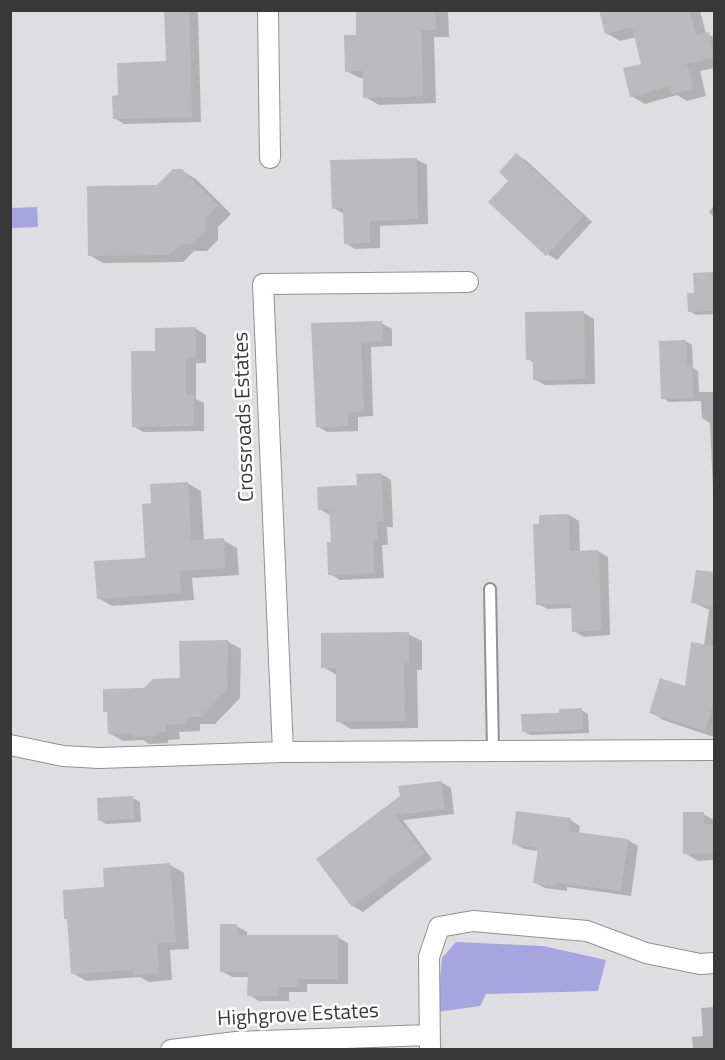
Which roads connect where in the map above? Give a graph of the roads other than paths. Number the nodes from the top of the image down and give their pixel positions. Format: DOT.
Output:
graph roads {
  1 [pos="268,10"];
  2 [pos="270,158"];
  3 [pos="468,282"];
  4 [pos="490,589"];
  5 [pos="10,745"];
  6 [pos="714,750"];
  7 [pos="493,751"];
  8 [pos="283,752"];
  9 [pos="714,963"];
  10 [pos="429,1042"];
  11 [pos="171,1050"];
  1 -- 2 [label="street"];
  3 -- 8 [label="street, Crossroads Estates"];
  4 -- 7 [label="lane"];
  5 -- 8 [label="street"];
  6 -- 7 [label="street"];
  7 -- 8 [label="street"];
  9 -- 10 [label="street, Highgrove Estates"];
  10 -- 11 [label="street, Highgrove Estates"];
}
